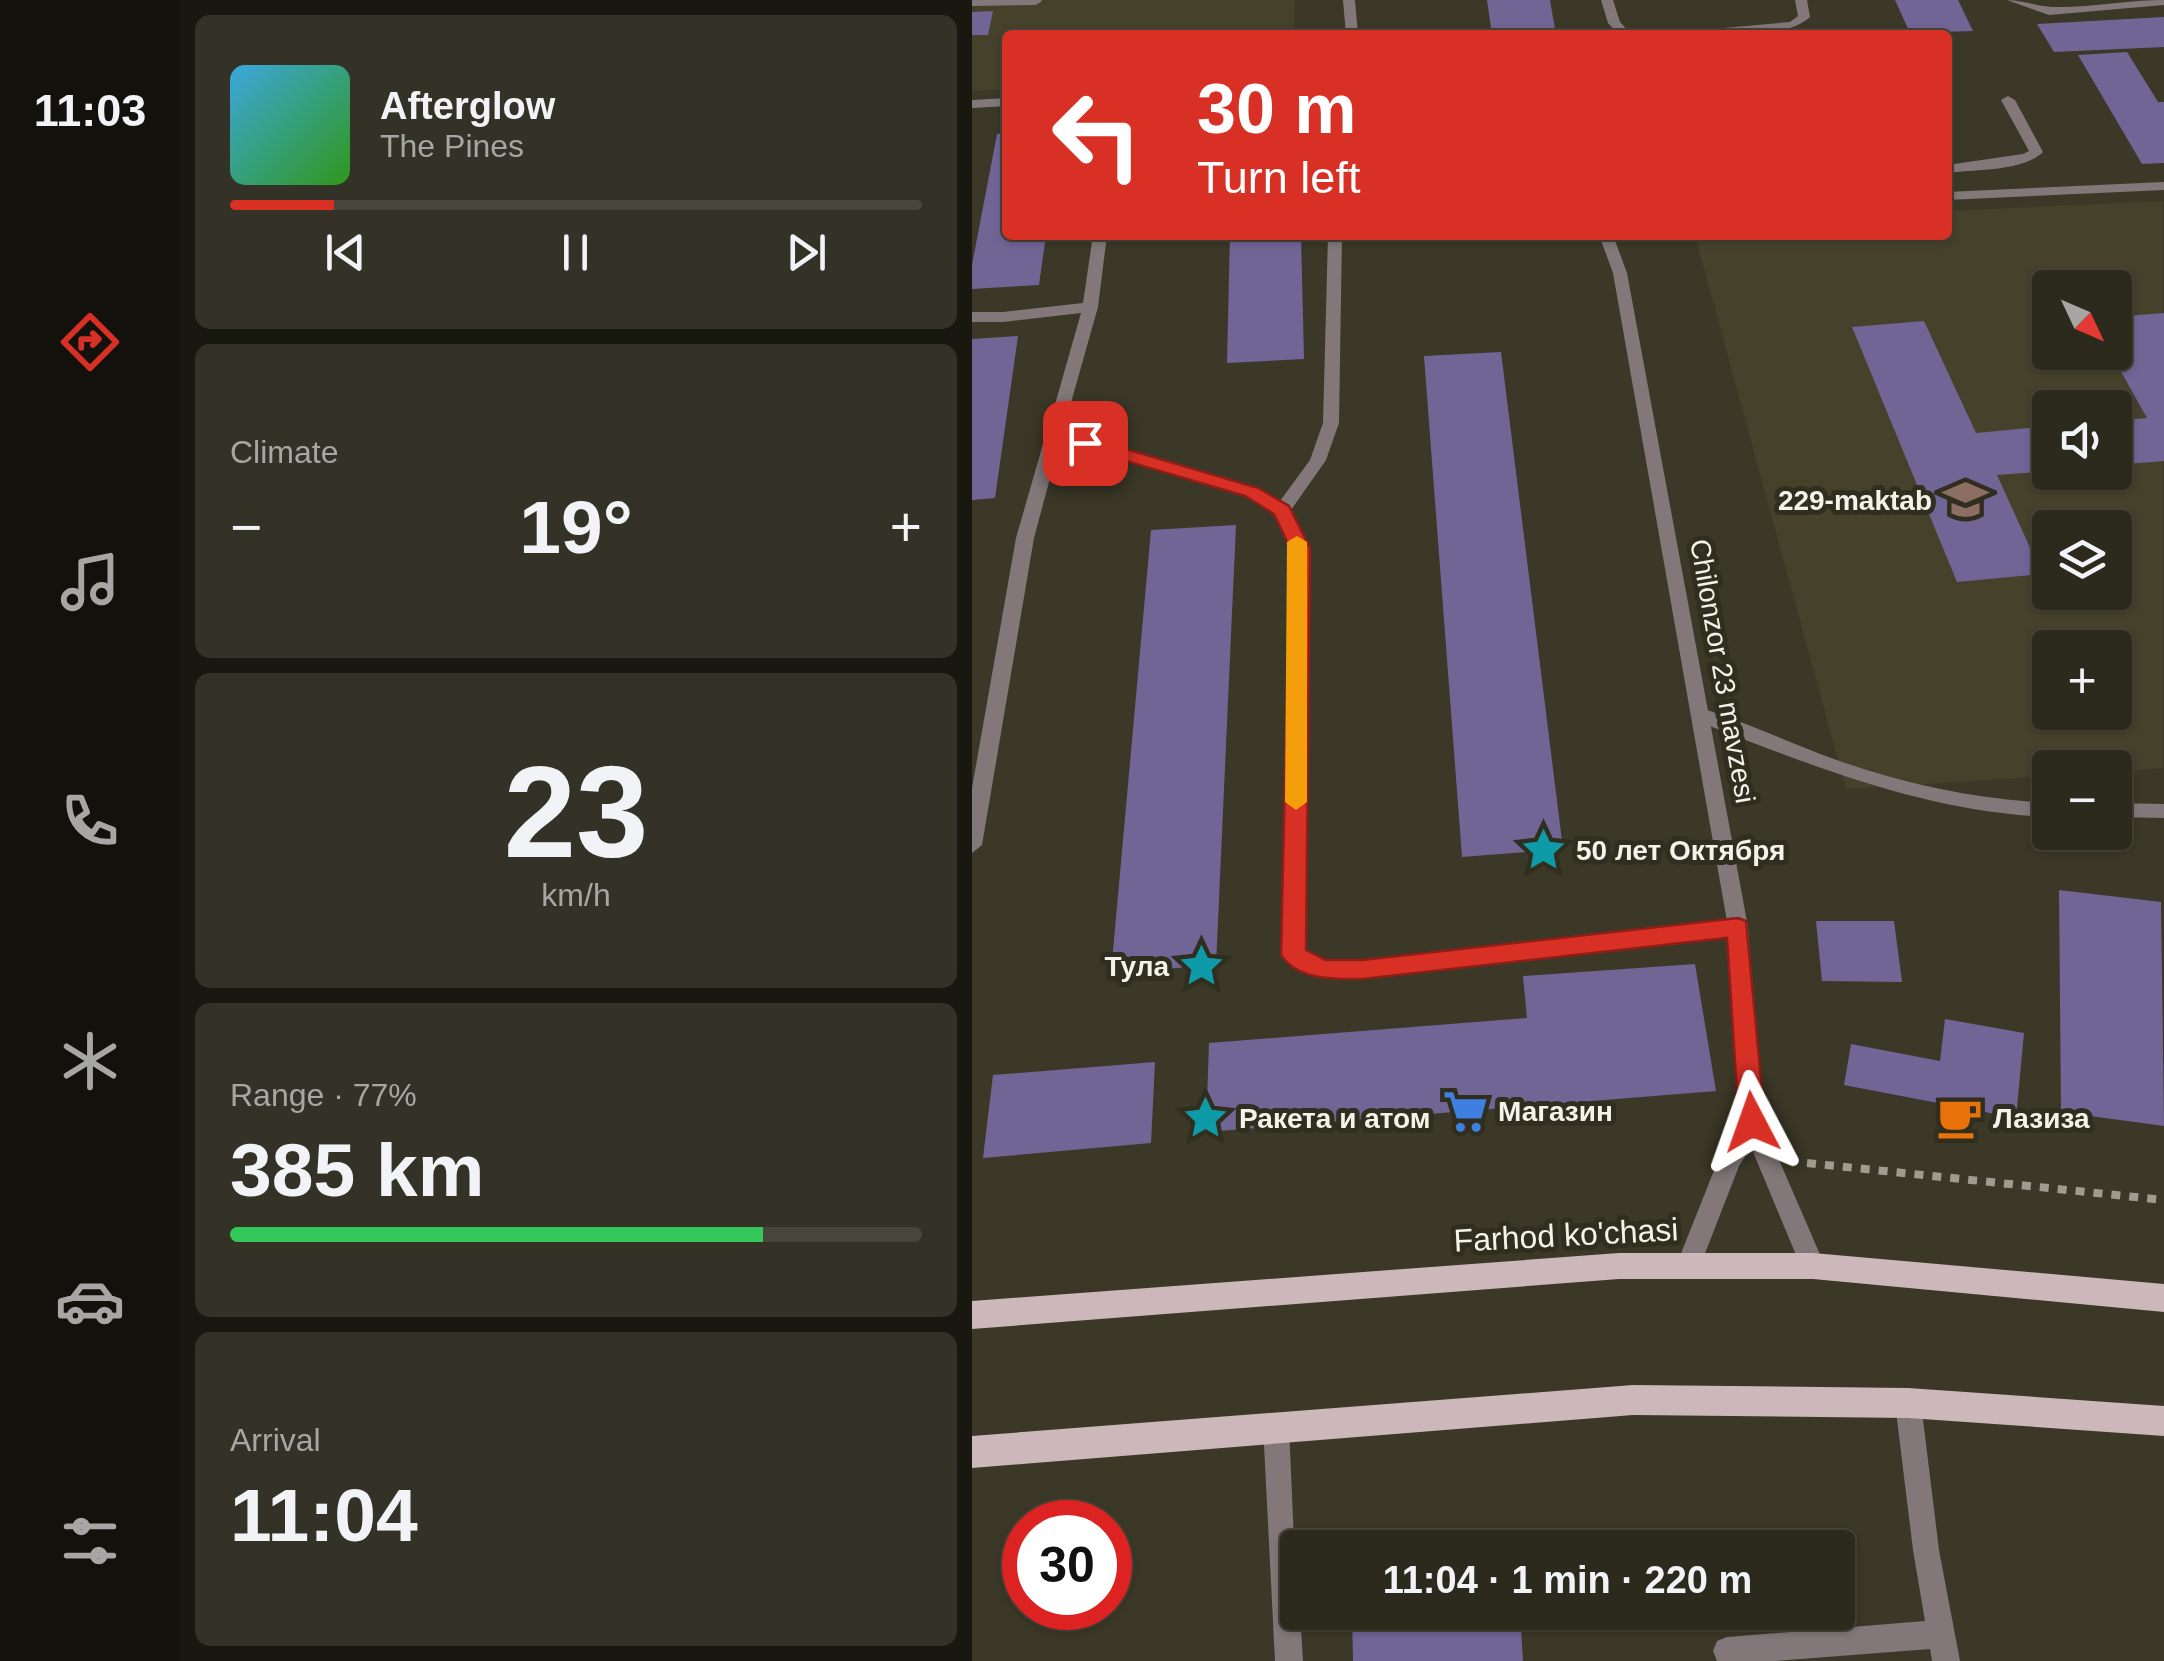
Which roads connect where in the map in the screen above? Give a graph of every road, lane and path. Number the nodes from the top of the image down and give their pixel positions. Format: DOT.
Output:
graph roads {
  1 [pos="1349,0"];
  2 [pos="1607,0"];
  3 [pos="1801,0"];
  4 [pos="2013,0"];
  5 [pos="1036,1"];
  6 [pos="972,2"];
  7 [pos="2164,2"];
  8 [pos="1352,30"];
  9 [pos="1621,30"];
  10 [pos="1742,30"];
  11 [pos="2008,100"];
  12 [pos="1002,102"];
  13 [pos="972,104"];
  14 [pos="1952,168"];
  15 [pos="2164,186"];
  16 [pos="1952,196"];
  17 [pos="1099,240"];
  18 [pos="1336,240"];
  19 [pos="1608,240"];
  20 [pos="1090,307"];
  21 [pos="972,316"];
  22 [pos="1052,433"];
  23 [pos="1282,510"];
  24 [pos="1702,714"];
  25 [pos="2032,809"];
  26 [pos="2132,810"];
  27 [pos="2164,811"];
  28 [pos="972,845"];
  29 [pos="1738,928"];
  30 [pos="1752,1122"];
  31 [pos="1769,1160"];
  32 [pos="2164,1200"];
  33 [pos="1688,1266"];
  34 [pos="1814,1266"];
  35 [pos="2164,1298"];
  36 [pos="972,1315"];
  37 [pos="1908,1403"];
  38 [pos="2164,1421"];
  39 [pos="1276,1426"];
  40 [pos="972,1452"];
  41 [pos="1944,1648"];
  42 [pos="1728,1650"];
  43 [pos="1289,1661"];
  1 -- 8 [label="street"];
  2 -- 9 [label="street"];
  3 -- 10 [label="street"];
  4 -- 7 [label="street"];
  5 -- 6 [label="street"];
  11 -- 14 [label="street"];
  12 -- 13 [label="street"];
  15 -- 16 [label="street"];
  17 -- 20 [label="street"];
  18 -- 23 [label="street"];
  19 -- 24 [label="street, Chilonzor 23 mavzesi"];
  20 -- 21 [label="street"];
  20 -- 22 [label="street"];
  22 -- 23 [label="street"];
  22 -- 28 [label="street"];
  23 -- 29 [label="street"];
  24 -- 25 [label="street"];
  24 -- 29 [label="street, Chilonzor 23 mavzesi"];
  26 -- 27 [label="street"];
  29 -- 30 [label="street, Chilonzor 23 mavzesi"];
  30 -- 31 [label="street, Chilonzor 23 mavzesi"];
  30 -- 33 [label="street"];
  31 -- 32 [label="path"];
  31 -- 34 [label="street, Chilonzor 23 mavzesi"];
  33 -- 34 [label="main road, Farhod ko'chasi"];
  33 -- 36 [label="main road, Farhod ko'chasi"];
  34 -- 35 [label="main road, Farhod ko'chasi"];
  37 -- 38 [label="main road"];
  37 -- 39 [label="main road"];
  37 -- 41 [label="street"];
  39 -- 40 [label="main road"];
  39 -- 43 [label="street"];
  41 -- 42 [label="street"];
}
